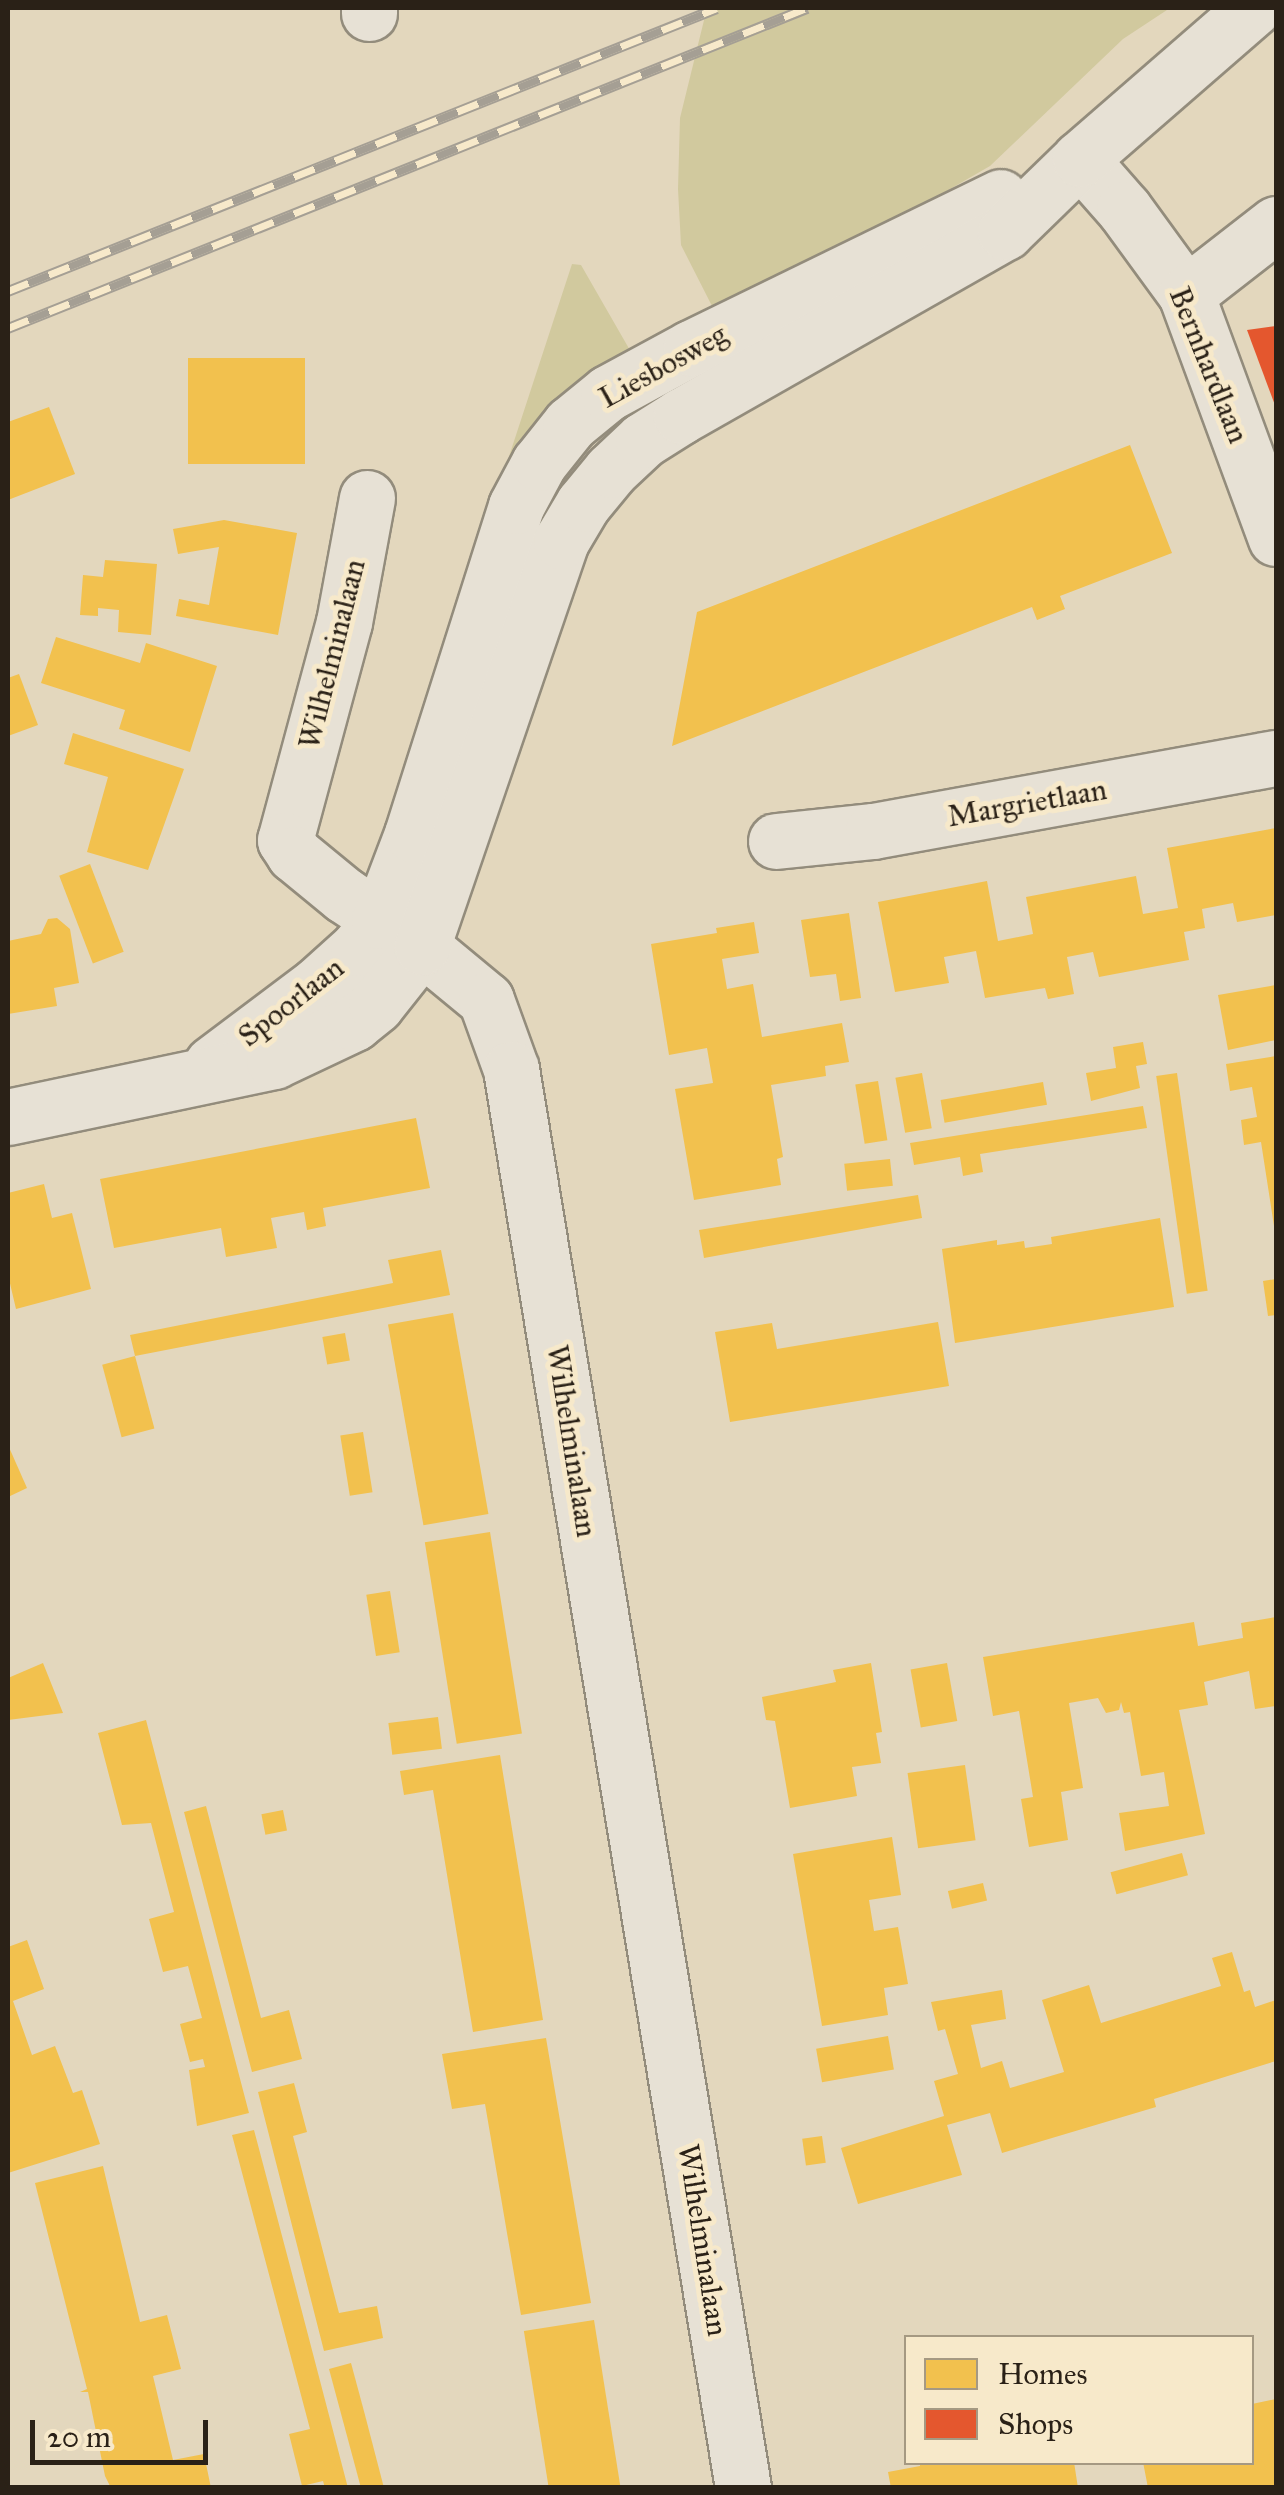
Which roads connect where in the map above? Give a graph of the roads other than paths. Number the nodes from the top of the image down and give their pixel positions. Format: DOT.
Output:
graph roads {
  1 [pos="1254,8"];
  2 [pos="1080,159"];
  3 [pos="1276,224"];
  4 [pos="1186,294"];
  5 [pos="367,498"];
  6 [pos="1276,538"];
  7 [pos="1276,758"];
  8 [pos="776,841"];
  9 [pos="401,934"];
  10 [pos="8,1117"];
  11 [pos="743,2488"];
  1 -- 2 [label="street, Liesbosweg"];
  2 -- 4 [label="street, Bernhardlaan"];
  2 -- 9 [label="street, Liesbosweg"];
  3 -- 4 [label="street"];
  4 -- 6 [label="street, Bernhardlaan"];
  5 -- 9 [label="street, Wilhelminalaan"];
  7 -- 8 [label="street, Margrietlaan"];
  9 -- 10 [label="street, Spoorlaan"];
  9 -- 11 [label="street, Wilhelminalaan"];
}
